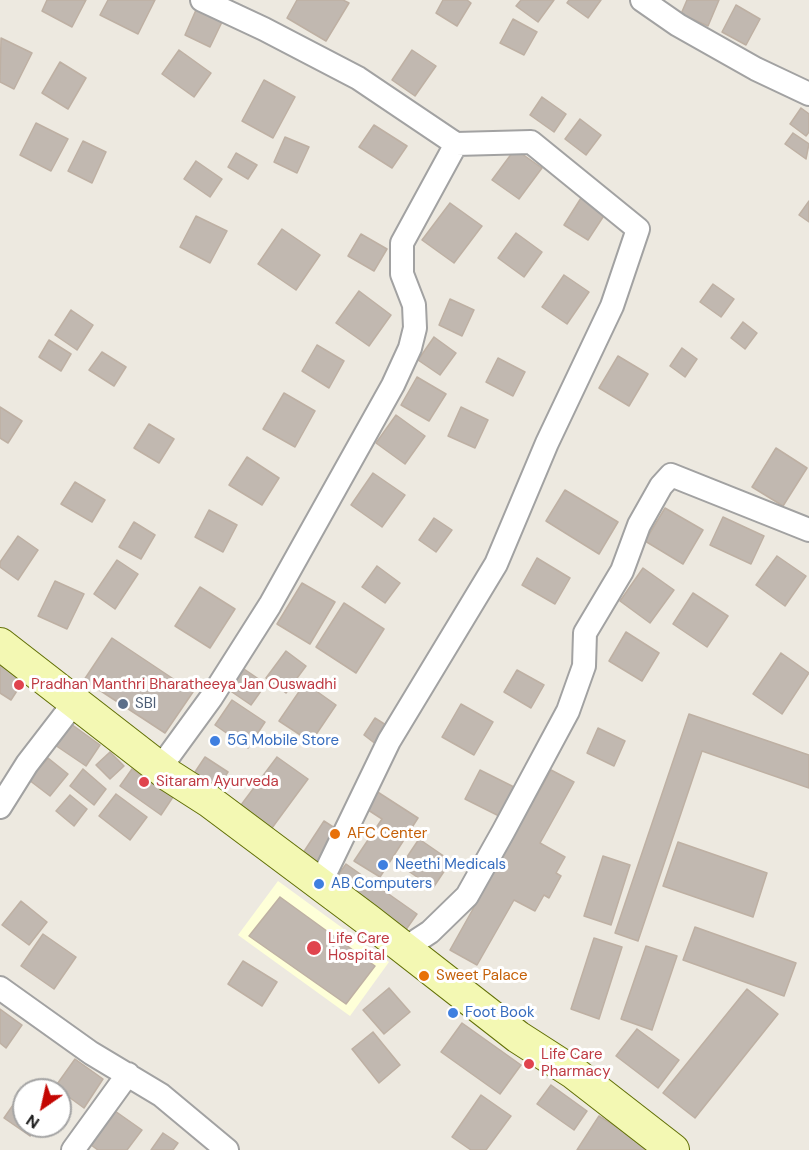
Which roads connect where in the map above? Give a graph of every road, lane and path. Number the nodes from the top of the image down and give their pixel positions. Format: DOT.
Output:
graph roads {
  1 [pos="202,0"];
  2 [pos="642,0"];
  3 [pos="809,94"];
  4 [pos="456,144"];
  5 [pos="809,530"];
  6 [pos="0,644"];
  7 [pos="74,703"];
  8 [pos="160,768"];
  9 [pos="0,807"];
  10 [pos="320,884"];
  11 [pos="405,949"];
  12 [pos="0,988"];
  13 [pos="128,1074"];
  14 [pos="73,1150"];
  15 [pos="227,1150"];
  16 [pos="673,1150"];
  1 -- 4 [label="street"];
  2 -- 3 [label="street"];
  4 -- 8 [label="street"];
  4 -- 10 [label="street"];
  5 -- 11 [label="street"];
  6 -- 7 [label="main road"];
  7 -- 8 [label="main road"];
  7 -- 9 [label="street"];
  8 -- 10 [label="main road"];
  10 -- 11 [label="main road"];
  11 -- 16 [label="main road"];
  12 -- 13 [label="street"];
  13 -- 14 [label="street"];
  13 -- 15 [label="street"];
}
